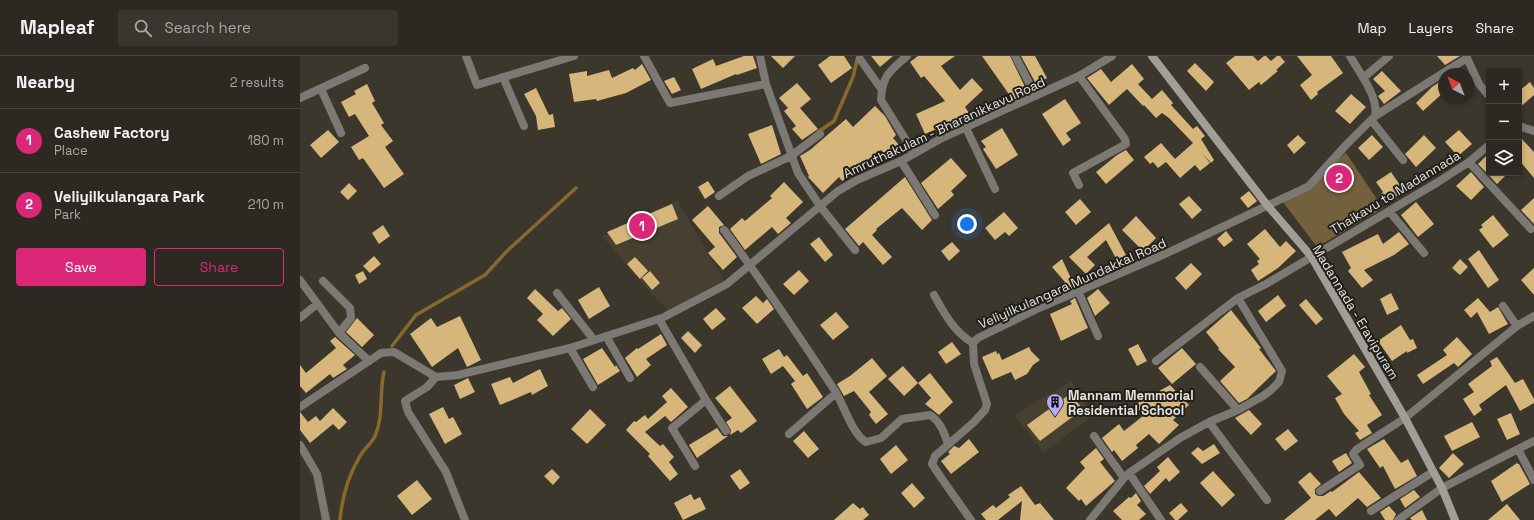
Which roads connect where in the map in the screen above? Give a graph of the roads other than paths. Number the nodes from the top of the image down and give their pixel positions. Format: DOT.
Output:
graph roads {
  1 [pos="466,56"];
  2 [pos="574,56"];
  3 [pos="644,56"];
  4 [pos="760,56"];
  5 [pos="907,56"];
  6 [pos="1014,56"];
  7 [pos="1112,56"];
  8 [pos="1152,56"];
  9 [pos="1350,56"];
  10 [pos="1389,56"];
  11 [pos="1467,57"];
  12 [pos="860,59"];
  13 [pos="365,68"];
  14 [pos="1079,76"];
  15 [pos="503,78"];
  16 [pos="1363,78"];
  17 [pos="766,84"];
  18 [pos="321,89"];
  19 [pos="882,90"];
  20 [pos="1486,92"];
  21 [pos="1036,96"];
  22 [pos="300,98"];
  23 [pos="1374,118"];
  24 [pos="524,126"];
  25 [pos="1522,127"];
  26 [pos="966,128"];
  27 [pos="1534,131"];
  28 [pos="341,133"];
  29 [pos="820,134"];
  30 [pos="1486,148"];
  31 [pos="914,153"];
  32 [pos="791,156"];
  33 [pos="1403,160"];
  34 [pos="901,161"];
  35 [pos="1469,162"];
  36 [pos="1079,185"];
  37 [pos="995,189"];
  38 [pos="719,196"];
  39 [pos="1268,205"];
  40 [pos="820,206"];
  41 [pos="1389,211"];
  42 [pos="935,215"];
  43 [pos="1531,228"];
  44 [pos="724,230"];
  45 [pos="855,250"];
  46 [pos="1424,253"];
  47 [pos="1311,256"];
  48 [pos="750,265"];
  49 [pos="300,280"];
  50 [pos="323,280"];
  51 [pos="1078,291"];
  52 [pos="556,293"];
  53 [pos="934,294"];
  54 [pos="1238,298"];
  55 [pos="317,304"];
  56 [pos="1502,306"];
  57 [pos="1534,316"];
  58 [pos="300,318"];
  59 [pos="659,319"];
  60 [pos="1517,326"];
  61 [pos="339,332"];
  62 [pos="606,336"];
  63 [pos="1098,336"];
  64 [pos="594,340"];
  65 [pos="973,343"];
  66 [pos="570,348"];
  67 [pos="370,361"];
  68 [pos="1156,361"];
  69 [pos="1200,367"];
  70 [pos="436,377"];
  71 [pos="630,378"];
  72 [pos="593,387"];
  73 [pos="836,393"];
  74 [pos="706,400"];
  75 [pos="300,407"];
  76 [pos="1238,410"];
  77 [pos="1405,418"];
  78 [pos="1209,422"];
  79 [pos="726,431"];
  80 [pos="789,434"];
  81 [pos="1094,436"];
  82 [pos="1534,441"];
  83 [pos="948,444"];
  84 [pos="300,445"];
  85 [pos="1518,449"];
  86 [pos="695,466"];
  87 [pos="1433,472"];
  88 [pos="1126,475"];
  89 [pos="1534,480"];
  90 [pos="1442,488"];
  91 [pos="1320,491"];
  92 [pos="1268,500"];
  93 [pos="1370,511"];
  94 [pos="326,520"];
  95 [pos="465,520"];
  96 [pos="972,520"];
  97 [pos="1090,520"];
  98 [pos="1161,520"];
  99 [pos="1398,520"];
  100 [pos="1455,520"];
  1 -- 15 [label="street"];
  2 -- 15 [label="street"];
  3 -- 17 [label="street"];
  4 -- 17 [label="street"];
  5 -- 19 [label="street"];
  6 -- 21 [label="street"];
  7 -- 14 [label="street, Amruthakulam - Bharanikkavu Road"];
  8 -- 39 [label="main road, Madannada - Eravipuram"];
  9 -- 16 [label="street"];
  10 -- 16 [label="street"];
  11 -- 20 [label="street"];
  11 -- 23 [label="street, Veliyilkulangara Mundakkal Road"];
  12 -- 19 [label="street"];
  13 -- 18 [label="street"];
  14 -- 21 [label="street, Amruthakulam - Bharanikkavu Road"];
  14 -- 36 [label="street"];
  15 -- 24 [label="street"];
  16 -- 23 [label="street"];
  17 -- 32 [label="street"];
  18 -- 22 [label="street"];
  18 -- 28 [label="street"];
  19 -- 31 [label="street"];
  21 -- 26 [label="street, Amruthakulam - Bharanikkavu Road"];
  23 -- 33 [label="street"];
  23 -- 39 [label="street, Veliyilkulangara Mundakkal Road"];
  25 -- 27 [label="street"];
  26 -- 31 [label="street, Amruthakulam - Bharanikkavu Road"];
  26 -- 37 [label="street"];
  29 -- 32 [label="street"];
  30 -- 35 [label="street, Thaikavu to Madannada"];
  31 -- 34 [label="street, Amruthakulam - Bharanikkavu Road"];
  32 -- 38 [label="street"];
  32 -- 40 [label="street"];
  34 -- 40 [label="street, Amruthakulam - Bharanikkavu Road"];
  34 -- 42 [label="street"];
  35 -- 41 [label="street, Thaikavu to Madannada"];
  35 -- 43 [label="street"];
  39 -- 47 [label="main road, Madannada - Eravipuram"];
  39 -- 51 [label="street, Veliyilkulangara Mundakkal Road"];
  40 -- 45 [label="street"];
  40 -- 48 [label="street, Amruthakulam - Bharanikkavu Road"];
  41 -- 46 [label="street"];
  41 -- 47 [label="street, Thaikavu to Madannada"];
  44 -- 48 [label="street"];
  47 -- 54 [label="street, Thaikavu to Madannada"];
  47 -- 77 [label="main road, Madannada - Eravipuram"];
  48 -- 59 [label="street, Amruthakulam - Bharanikkavu Road"];
  48 -- 73 [label="street"];
  49 -- 55 [label="street"];
  50 -- 61 [label="street"];
  51 -- 63 [label="street"];
  51 -- 65 [label="street, Veliyilkulangara Mundakkal Road"];
  52 -- 64 [label="street"];
  53 -- 65 [label="street"];
  54 -- 68 [label="street, Thaikavu to Madannada"];
  54 -- 76 [label="street"];
  55 -- 58 [label="street"];
  55 -- 61 [label="street"];
  56 -- 60 [label="street"];
  57 -- 60 [label="street"];
  59 -- 62 [label="street, Amruthakulam - Bharanikkavu Road"];
  59 -- 74 [label="street"];
  60 -- 77 [label="street"];
  61 -- 67 [label="street"];
  62 -- 64 [label="street, Amruthakulam - Bharanikkavu Road"];
  62 -- 71 [label="street"];
  64 -- 66 [label="street, Amruthakulam - Bharanikkavu Road"];
  65 -- 83 [label="street, Veliyilkulangara Mundakkal Road"];
  66 -- 70 [label="street, Amruthakulam - Bharanikkavu Road"];
  66 -- 72 [label="street"];
  67 -- 70 [label="street"];
  67 -- 75 [label="street"];
  69 -- 76 [label="street"];
  70 -- 95 [label="street"];
  73 -- 80 [label="street"];
  73 -- 83 [label="street"];
  74 -- 79 [label="street"];
  74 -- 86 [label="street"];
  76 -- 78 [label="street"];
  77 -- 87 [label="main road, Madannada - Eravipuram"];
  77 -- 91 [label="street"];
  78 -- 88 [label="street"];
  78 -- 92 [label="street"];
  81 -- 88 [label="street"];
  82 -- 85 [label="street"];
  83 -- 96 [label="street, Veliyilkulangara Mundakkal Road"];
  84 -- 94 [label="street"];
  85 -- 89 [label="street"];
  85 -- 90 [label="street"];
  87 -- 90 [label="main road, Madannada - Eravipuram"];
  87 -- 93 [label="street"];
  88 -- 97 [label="street"];
  88 -- 98 [label="street"];
  90 -- 99 [label="street"];
  90 -- 100 [label="main road, Madannada - Eravipuram"];
}
